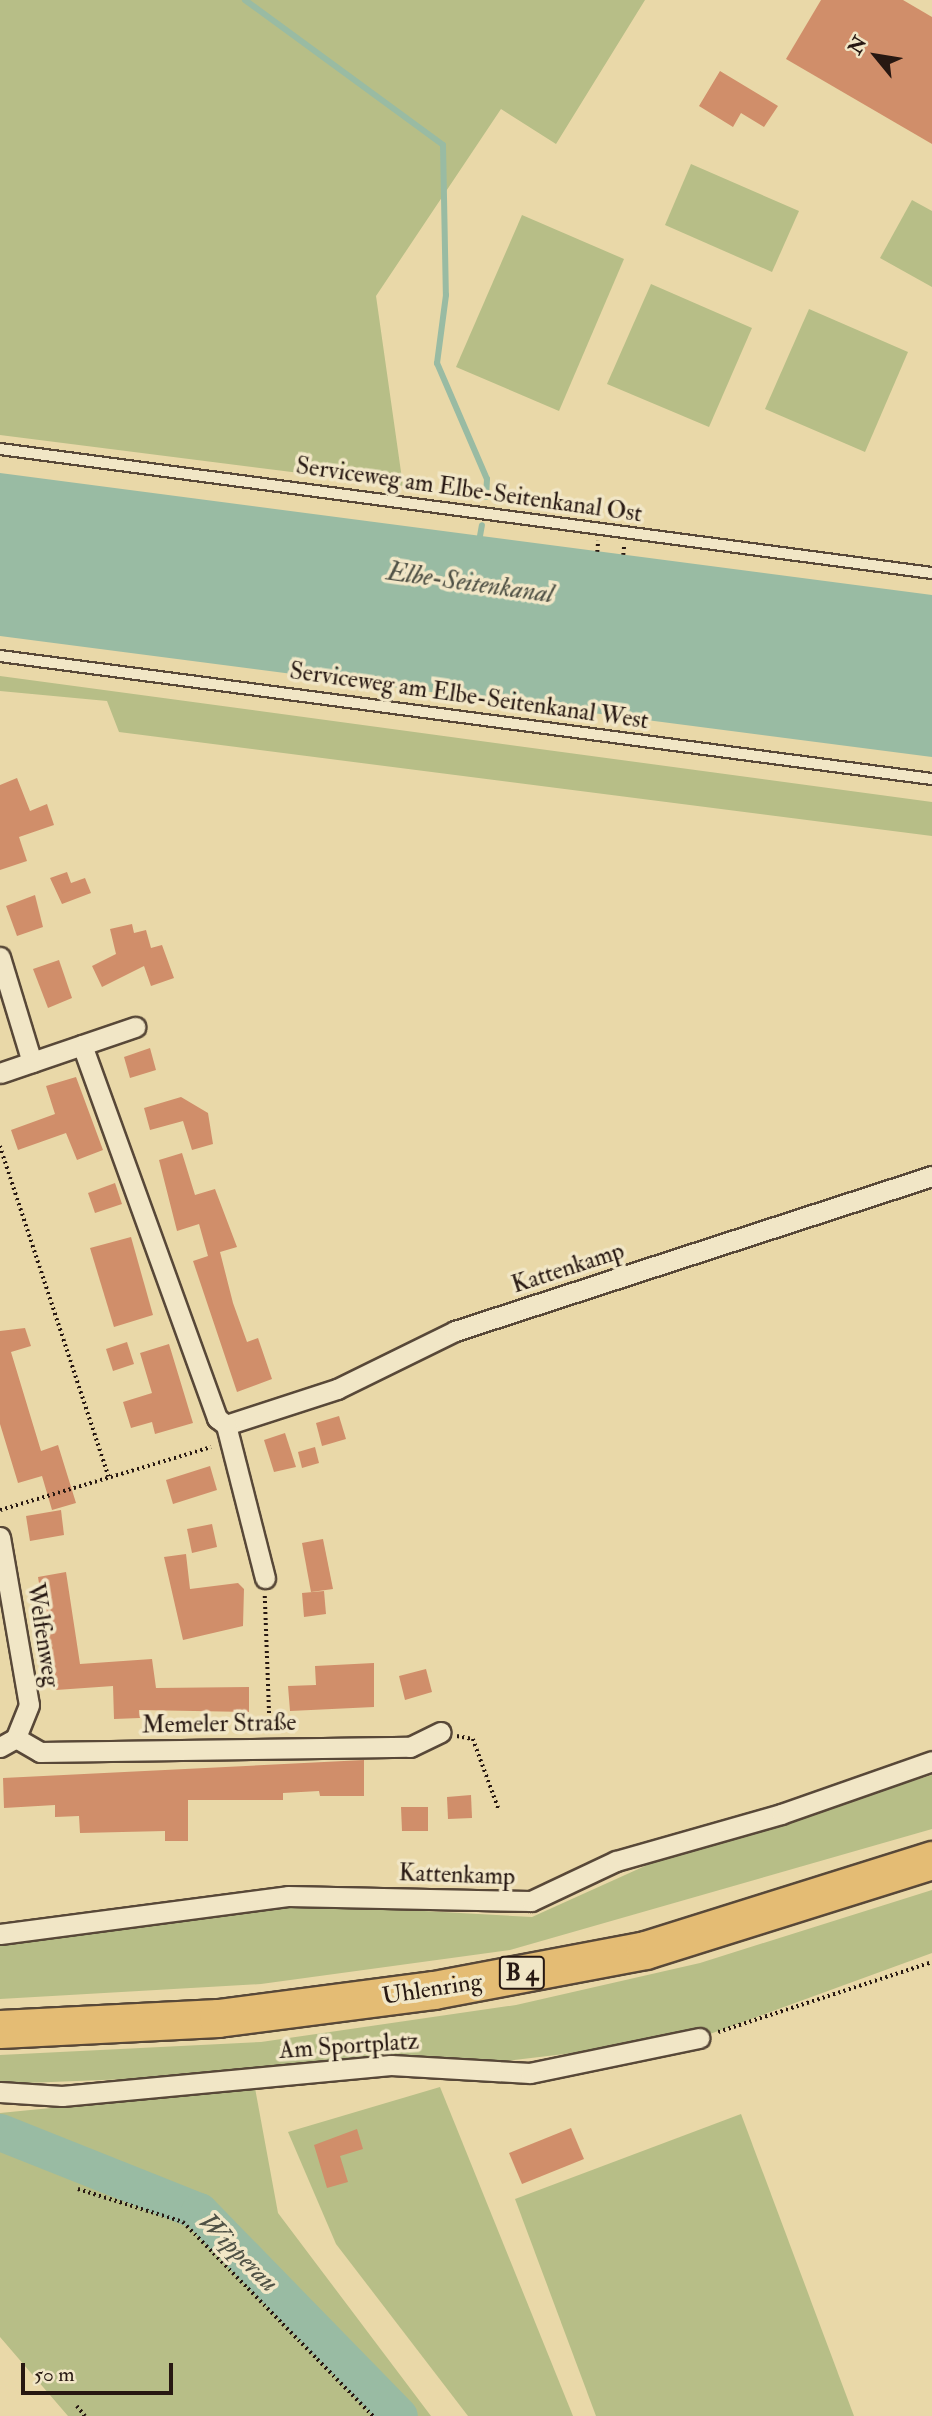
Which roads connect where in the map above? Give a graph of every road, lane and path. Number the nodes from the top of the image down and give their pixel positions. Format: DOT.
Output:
graph roads {
  1 [pos="0,449"];
  2 [pos="932,573"];
  3 [pos="0,656"];
  4 [pos="932,779"];
  5 [pos="0,957"];
  6 [pos="135,1027"];
  7 [pos="82,1045"];
  8 [pos="32,1062"];
  9 [pos="0,1073"];
  10 [pos="0,1146"];
  11 [pos="932,1176"];
  12 [pos="228,1433"];
  13 [pos="109,1477"];
  14 [pos="0,1510"];
  15 [pos="0,1537"];
  16 [pos="265,1578"];
  17 [pos="441,1732"];
  18 [pos="8,1742"];
  19 [pos="270,1747"];
  20 [pos="932,1761"];
  21 [pos="499,1810"];
  22 [pos="932,1860"];
  23 [pos="0,1934"];
  24 [pos="932,1962"];
  25 [pos="0,2029"];
  26 [pos="699,2038"];
  27 [pos="0,2092"];
  28 [pos="79,2189"];
  29 [pos="77,2406"];
  30 [pos="85,2416"];
  31 [pos="373,2416"];
  1 -- 2 [label="lane, Serviceweg am Elbe-Seitenkanal Ost"];
  3 -- 4 [label="lane, Serviceweg am Elbe-Seitenkanal West"];
  5 -- 8 [label="street"];
  6 -- 7 [label="street"];
  7 -- 8 [label="street"];
  7 -- 12 [label="street"];
  8 -- 9 [label="street"];
  10 -- 13 [label="path"];
  11 -- 12 [label="street, Kattenkamp"];
  12 -- 13 [label="path"];
  12 -- 16 [label="street"];
  13 -- 14 [label="path"];
  15 -- 18 [label="street, Welfenweg"];
  16 -- 19 [label="path"];
  17 -- 19 [label="street, Memeler Straße"];
  17 -- 21 [label="path"];
  18 -- 19 [label="street, Memeler Straße"];
  20 -- 23 [label="street, Kattenkamp"];
  22 -- 25 [label="highway, Uhlenring / B 4"];
  24 -- 26 [label="path"];
  26 -- 27 [label="street, Am Sportplatz"];
  28 -- 31 [label="path"];
  29 -- 30 [label="path"];
}
